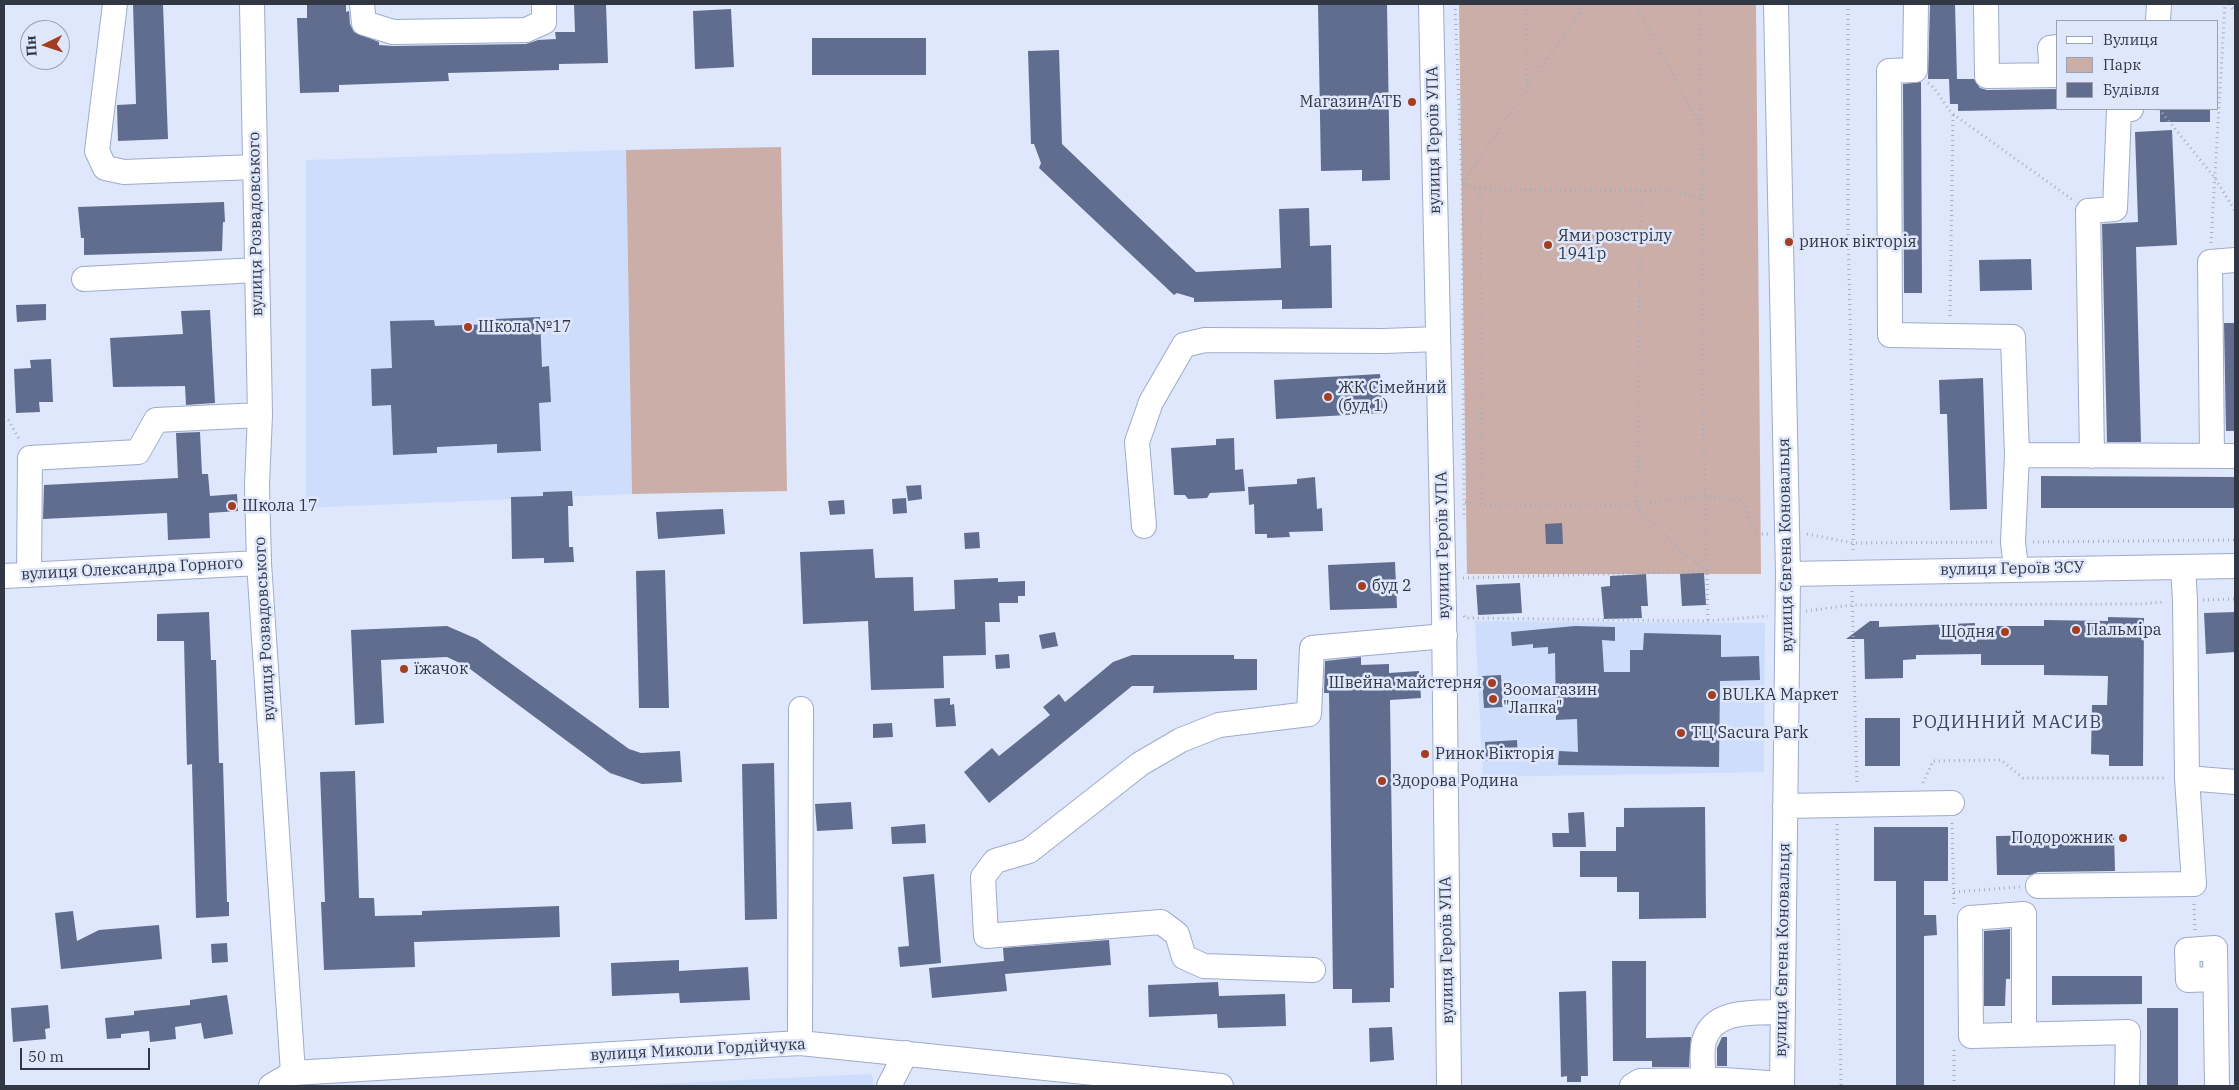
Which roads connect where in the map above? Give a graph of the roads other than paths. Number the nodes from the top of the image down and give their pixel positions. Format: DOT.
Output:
graph roads {
  1 [pos="115,4"];
  2 [pos="252,4"];
  3 [pos="362,4"];
  4 [pos="544,4"];
  5 [pos="1430,4"];
  6 [pos="1776,4"];
  7 [pos="1916,4"];
  8 [pos="1986,4"];
  9 [pos="2158,4"];
  10 [pos="2158,20"];
  11 [pos="2056,47"];
  12 [pos="2055,75"];
  13 [pos="2119,110"];
  14 [pos="255,167"];
  15 [pos="2235,260"];
  16 [pos="257,270"];
  17 [pos="84,279"];
  18 [pos="1438,339"];
  19 [pos="260,415"];
  20 [pos="2016,455"];
  21 [pos="2092,456"];
  22 [pos="2224,456"];
  23 [pos="1144,526"];
  24 [pos="260,563"];
  25 [pos="2235,566"];
  26 [pos="2183,567"];
  27 [pos="2016,568"];
  28 [pos="1788,574"];
  29 [pos="29,575"];
  30 [pos="4,576"];
  31 [pos="1445,636"];
  32 [pos="801,709"];
  33 [pos="2187,778"];
  34 [pos="2235,782"];
  35 [pos="1952,803"];
  36 [pos="1785,806"];
  37 [pos="2038,886"];
  38 [pos="2195,949"];
  39 [pos="1312,970"];
  40 [pos="1782,1012"];
  41 [pos="2024,1034"];
  42 [pos="800,1043"];
  43 [pos="906,1053"];
  44 [pos="293,1073"];
  45 [pos="1704,1080"];
  46 [pos="1782,1085"];
  47 [pos="271,1086"];
  48 [pos="889,1086"];
  49 [pos="1221,1086"];
  50 [pos="1448,1086"];
  51 [pos="1632,1086"];
  52 [pos="2127,1086"];
  53 [pos="2217,1086"];
  1 -- 14 [label="street"];
  2 -- 14 [label="street, вулиця Розвадовського"];
  3 -- 4 [label="street"];
  5 -- 18 [label="street, вулиця Героїв УПА"];
  6 -- 28 [label="street, вулиця Євгена Коновальця"];
  7 -- 20 [label="street"];
  8 -- 12 [label="street"];
  9 -- 10 [label="street"];
  11 -- 12 [label="street"];
  13 -- 21 [label="street"];
  14 -- 16 [label="street, вулиця Розвадовського"];
  15 -- 22 [label="street"];
  16 -- 17 [label="street"];
  16 -- 19 [label="street, вулиця Розвадовського"];
  18 -- 23 [label="street"];
  18 -- 31 [label="street, вулиця Героїв УПА"];
  19 -- 24 [label="street, вулиця Розвадовського"];
  19 -- 29 [label="street"];
  20 -- 21 [label="street"];
  20 -- 27 [label="street"];
  21 -- 22 [label="street"];
  24 -- 29 [label="street, вулиця Олександра Горного"];
  24 -- 44 [label="street, вулиця Розвадовського"];
  25 -- 26 [label="street, вулиця Героїв ЗСУ"];
  26 -- 27 [label="street, вулиця Героїв ЗСУ"];
  26 -- 33 [label="street"];
  27 -- 28 [label="street, вулиця Героїв ЗСУ"];
  28 -- 36 [label="street, вулиця Євгена Коновальця"];
  29 -- 30 [label="street, вулиця Олександра Горного"];
  31 -- 39 [label="street"];
  31 -- 50 [label="street, вулиця Героїв УПА"];
  32 -- 42 [label="street"];
  33 -- 34 [label="street"];
  33 -- 37 [label="street"];
  35 -- 36 [label="street"];
  36 -- 40 [label="street, вулиця Євгена Коновальця"];
  38 -- 53 [label="street"];
  40 -- 45 [label="street"];
  40 -- 46 [label="street, вулиця Євгена Коновальця"];
  41 -- 41 [label="street"];
  41 -- 52 [label="street"];
  42 -- 43 [label="street, вулиця Миколи Гордійчука"];
  42 -- 44 [label="street, вулиця Миколи Гордійчука"];
  43 -- 48 [label="street"];
  43 -- 49 [label="street, вулиця Миколи Гордійчука"];
  44 -- 47 [label="street"];
  45 -- 46 [label="street"];
  45 -- 51 [label="street"];
}
